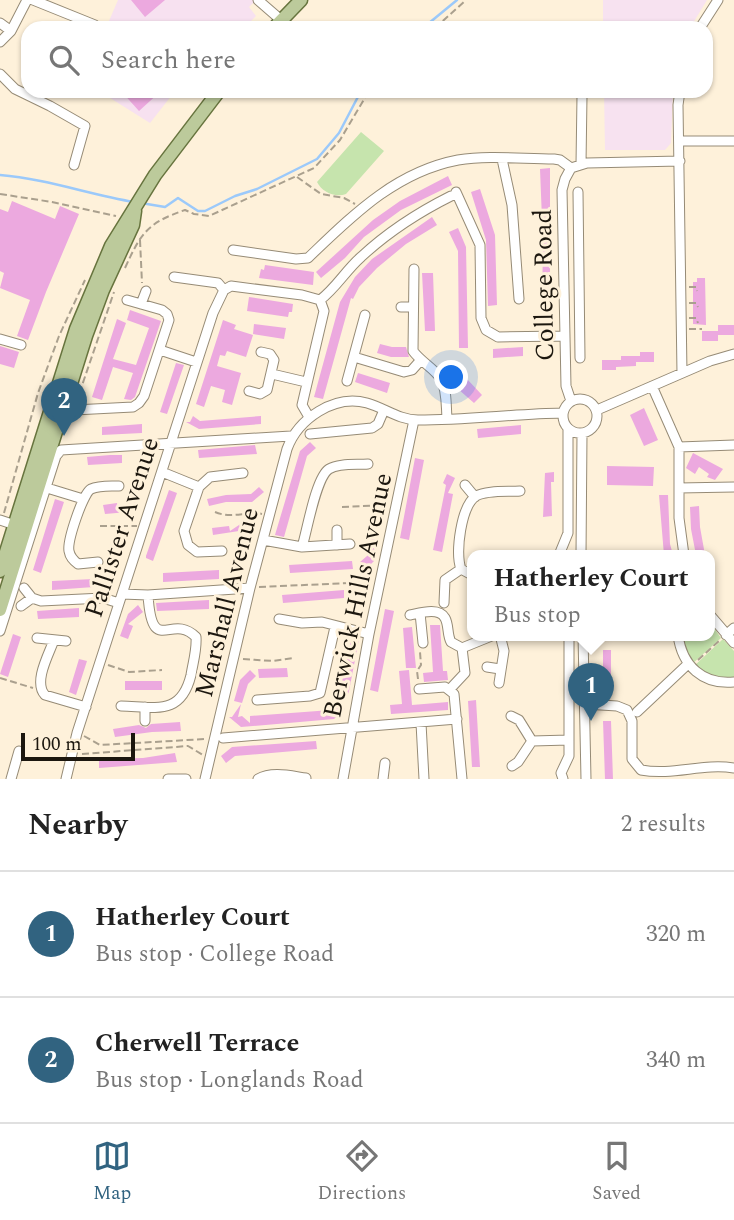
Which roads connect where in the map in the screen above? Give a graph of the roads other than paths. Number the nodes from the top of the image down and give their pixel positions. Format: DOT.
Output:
graph roads {
  1 [pos="27,0"];
  2 [pos="33,0"];
  3 [pos="258,0"];
  4 [pos="269,0"];
  5 [pos="301,0"];
  6 [pos="718,0"];
  7 [pos="85,21"];
  8 [pos="275,21"];
  9 [pos="276,21"];
  10 [pos="280,21"];
  11 [pos="704,21"];
  12 [pos="0,23"];
  13 [pos="11,31"];
  14 [pos="0,42"];
  15 [pos="0,74"];
  16 [pos="21,92"];
  17 [pos="34,98"];
  18 [pos="214,98"];
  19 [pos="582,98"];
  20 [pos="680,98"];
  21 [pos="679,141"];
  22 [pos="734,141"];
  23 [pos="502,159"];
  24 [pos="680,161"];
  25 [pos="582,164"];
  26 [pos="74,165"];
  27 [pos="571,169"];
  28 [pos="578,192"];
  29 [pos="435,204"];
  30 [pos="138,205"];
  31 [pos="464,209"];
  32 [pos="453,214"];
  33 [pos="439,216"];
  34 [pos="233,250"];
  35 [pos="414,269"];
  36 [pos="174,277"];
  37 [pos="223,290"];
  38 [pos="146,291"];
  39 [pos="519,299"];
  40 [pos="127,300"];
  41 [pos="320,300"];
  42 [pos="141,304"];
  43 [pos="401,307"];
  44 [pos="414,307"];
  45 [pos="365,315"];
  46 [pos="580,327"];
  47 [pos="565,332"];
  48 [pos="0,339"];
  49 [pos="21,345"];
  50 [pos="160,350"];
  51 [pos="261,352"];
  52 [pos="734,354"];
  53 [pos="354,357"];
  54 [pos="580,358"];
  55 [pos="420,361"];
  56 [pos="196,362"];
  57 [pos="682,373"];
  58 [pos="272,374"];
  59 [pos="347,381"];
  60 [pos="306,382"];
  61 [pos="652,386"];
  62 [pos="249,391"];
  63 [pos="89,397"];
  64 [pos="571,401"];
  65 [pos="89,409"];
  66 [pos="74,410"];
  67 [pos="384,410"];
  68 [pos="597,410"];
  69 [pos="562,414"];
  70 [pos="309,417"];
  71 [pos="447,418"];
  72 [pos="414,420"];
  73 [pos="567,432"];
  74 [pos="582,433"];
  75 [pos="310,434"];
  76 [pos="291,436"];
  77 [pos="170,444"];
  78 [pos="734,445"];
  79 [pos="679,447"];
  80 [pos="368,464"];
  81 [pos="349,465"];
  82 [pos="555,465"];
  83 [pos="567,465"];
  84 [pos="162,472"];
  85 [pos="243,473"];
  86 [pos="349,477"];
  87 [pos="465,485"];
  88 [pos="119,486"];
  89 [pos="198,487"];
  90 [pos="734,487"];
  91 [pos="47,488"];
  92 [pos="679,488"];
  93 [pos="520,491"];
  94 [pos="499,493"];
  95 [pos="475,497"];
  96 [pos="83,499"];
  97 [pos="501,505"];
  98 [pos="0,520"];
  99 [pos="20,527"];
  100 [pos="337,530"];
  101 [pos="263,540"];
  102 [pos="349,544"];
  103 [pos="337,545"];
  104 [pos="302,547"];
  105 [pos="216,548"];
  106 [pos="561,550"];
  107 [pos="581,550"];
  108 [pos="683,550"];
  109 [pos="99,562"];
  110 [pos="461,569"];
  111 [pos="0,571"];
  112 [pos="436,572"];
  113 [pos="467,572"];
  114 [pos="445,580"];
  115 [pos="24,588"];
  116 [pos="250,588"];
  117 [pos="148,595"];
  118 [pos="32,598"];
  119 [pos="120,599"];
  120 [pos="444,603"];
  121 [pos="21,606"];
  122 [pos="0,610"];
  123 [pos="279,620"];
  124 [pos="715,621"];
  125 [pos="335,626"];
  126 [pos="734,628"];
  127 [pos="0,631"];
  128 [pos="369,634"];
  129 [pos="726,635"];
  130 [pos="37,638"];
  131 [pos="54,640"];
  132 [pos="66,640"];
  133 [pos="479,641"];
  134 [pos="502,641"];
  135 [pos="569,641"];
  136 [pos="583,641"];
  137 [pos="679,641"];
  138 [pos="423,643"];
  139 [pos="734,643"];
  140 [pos="462,648"];
  141 [pos="690,666"];
  142 [pos="487,667"];
  143 [pos="500,668"];
  144 [pos="734,682"];
  145 [pos="499,683"];
  146 [pos="294,685"];
  147 [pos="419,689"];
  148 [pos="450,689"];
  149 [pos="294,697"];
  150 [pos="257,700"];
  151 [pos="585,704"];
  152 [pos="121,706"];
  153 [pos="86,707"];
  154 [pos="145,707"];
  155 [pos="637,712"];
  156 [pos="511,716"];
  157 [pos="457,719"];
  158 [pos="145,722"];
  159 [pos="421,723"];
  160 [pos="351,727"];
  161 [pos="218,739"];
  162 [pos="569,740"];
  163 [pos="532,741"];
  164 [pos="19,751"];
  165 [pos="385,763"];
  166 [pos="512,766"];
  167 [pos="734,768"];
  168 [pos="663,776"];
  169 [pos="306,778"];
  170 [pos="11,779"];
  171 [pos="66,779"];
  172 [pos="168,779"];
  173 [pos="186,779"];
  174 [pos="205,779"];
  175 [pos="258,779"];
  176 [pos="343,779"];
  177 [pos="383,779"];
  178 [pos="424,779"];
  179 [pos="462,779"];
  180 [pos="563,779"];
  181 [pos="586,779"];
  1 -- 13 [label="street"];
  2 -- 7 [label="street"];
  3 -- 8 [label="street"];
  4 -- 9 [label="street"];
  5 -- 10 [label="main road"];
  6 -- 11 [label="street"];
  12 -- 13 [label="street"];
  13 -- 14 [label="street"];
  15 -- 16 [label="street"];
  17 -- 26 [label="street"];
  18 -- 30 [label="main road"];
  19 -- 25 [label="street"];
  20 -- 21 [label="street"];
  21 -- 22 [label="street"];
  21 -- 24 [label="street"];
  23 -- 27 [label="street"];
  23 -- 34 [label="street"];
  23 -- 39 [label="street"];
  24 -- 25 [label="street"];
  24 -- 57 [label="street"];
  25 -- 27 [label="street"];
  27 -- 47 [label="street, College Road"];
  28 -- 46 [label="street, College Road"];
  29 -- 31 [label="street"];
  29 -- 33 [label="street"];
  29 -- 41 [label="street"];
  30 -- 99 [label="main road"];
  30 -- 99 [label="main road"];
  31 -- 32 [label="street"];
  31 -- 47 [label="street"];
  35 -- 44 [label="street"];
  36 -- 37 [label="street"];
  37 -- 41 [label="street"];
  37 -- 56 [label="street, Pallister Avenue"];
  38 -- 42 [label="street"];
  40 -- 42 [label="street"];
  41 -- 60 [label="street"];
  42 -- 50 [label="street"];
  43 -- 44 [label="street"];
  44 -- 55 [label="street"];
  45 -- 53 [label="street"];
  46 -- 47 [label="street"];
  46 -- 54 [label="street, College Road"];
  47 -- 64 [label="street, College Road"];
  48 -- 49 [label="street"];
  50 -- 56 [label="street"];
  50 -- 65 [label="street"];
  51 -- 58 [label="street"];
  52 -- 57 [label="street"];
  53 -- 55 [label="street"];
  53 -- 59 [label="street"];
  55 -- 71 [label="street"];
  56 -- 77 [label="street, Pallister Avenue"];
  57 -- 61 [label="street"];
  58 -- 60 [label="street"];
  58 -- 62 [label="street"];
  60 -- 70 [label="street"];
  61 -- 68 [label="street"];
  61 -- 79 [label="street"];
  63 -- 65 [label="street"];
  64 -- 68 [label="street"];
  64 -- 69 [label="street"];
  65 -- 66 [label="street"];
  67 -- 70 [label="street"];
  67 -- 72 [label="street"];
  67 -- 75 [label="street"];
  68 -- 74 [label="street"];
  69 -- 71 [label="street"];
  69 -- 73 [label="street"];
  70 -- 76 [label="street"];
  71 -- 72 [label="street"];
  72 -- 128 [label="street, Berwick Hills Avenue"];
  73 -- 74 [label="street"];
  73 -- 83 [label="street"];
  74 -- 107 [label="street"];
  76 -- 77 [label="street"];
  76 -- 101 [label="street, Marshall Avenue"];
  77 -- 84 [label="street, Pallister Avenue"];
  77 -- 91 [label="street"];
  78 -- 79 [label="street"];
  79 -- 92 [label="street"];
  80 -- 81 [label="street"];
  81 -- 86 [label="street"];
  81 -- 104 [label="street"];
  82 -- 83 [label="street"];
  83 -- 106 [label="street"];
  84 -- 89 [label="street"];
  84 -- 119 [label="street, Pallister Avenue"];
  85 -- 89 [label="street"];
  87 -- 95 [label="street"];
  88 -- 96 [label="street"];
  89 -- 105 [label="street"];
  90 -- 92 [label="street"];
  91 -- 96 [label="street"];
  91 -- 127 [label="street"];
  92 -- 108 [label="street"];
  93 -- 94 [label="street"];
  94 -- 95 [label="street"];
  94 -- 97 [label="street"];
  95 -- 110 [label="street"];
  96 -- 109 [label="street"];
  98 -- 99 [label="street"];
  99 -- 111 [label="main road"];
  99 -- 122 [label="main road"];
  100 -- 103 [label="street"];
  101 -- 104 [label="street"];
  101 -- 116 [label="street, Marshall Avenue"];
  102 -- 103 [label="street"];
  103 -- 104 [label="street"];
  110 -- 113 [label="street"];
  110 -- 114 [label="street"];
  112 -- 114 [label="street"];
  114 -- 120 [label="street"];
  115 -- 118 [label="street"];
  116 -- 117 [label="street"];
  116 -- 161 [label="street, Marshall Avenue"];
  117 -- 119 [label="street"];
  117 -- 154 [label="street"];
  118 -- 119 [label="street"];
  118 -- 121 [label="street"];
  119 -- 153 [label="street, Pallister Avenue"];
  123 -- 125 [label="street"];
  124 -- 129 [label="street"];
  125 -- 128 [label="street"];
  125 -- 149 [label="street"];
  126 -- 129 [label="street"];
  128 -- 160 [label="street, Berwick Hills Avenue"];
  129 -- 139 [label="street"];
  130 -- 131 [label="street"];
  131 -- 132 [label="street"];
  131 -- 153 [label="street"];
  133 -- 140 [label="street"];
  134 -- 143 [label="street"];
  135 -- 162 [label="street"];
  136 -- 151 [label="street"];
  137 -- 141 [label="street"];
  138 -- 140 [label="street"];
  140 -- 148 [label="street"];
  141 -- 144 [label="street"];
  141 -- 155 [label="street"];
  142 -- 143 [label="street"];
  143 -- 145 [label="street"];
  146 -- 149 [label="street"];
  147 -- 148 [label="street"];
  148 -- 157 [label="street"];
  149 -- 150 [label="street"];
  151 -- 168 [label="street"];
  151 -- 181 [label="street"];
  152 -- 154 [label="street"];
  153 -- 171 [label="street, Pallister Avenue"];
  154 -- 158 [label="street"];
  156 -- 163 [label="street"];
  157 -- 159 [label="street"];
  157 -- 179 [label="street"];
  159 -- 160 [label="street"];
  159 -- 178 [label="street"];
  160 -- 161 [label="street"];
  160 -- 176 [label="street, Berwick Hills Avenue"];
  161 -- 174 [label="street, Marshall Avenue"];
  162 -- 163 [label="street"];
  162 -- 180 [label="street"];
  163 -- 166 [label="street"];
  164 -- 170 [label="street"];
  165 -- 177 [label="street"];
  167 -- 168 [label="street"];
  169 -- 175 [label="street"];
  172 -- 173 [label="street"];
}
